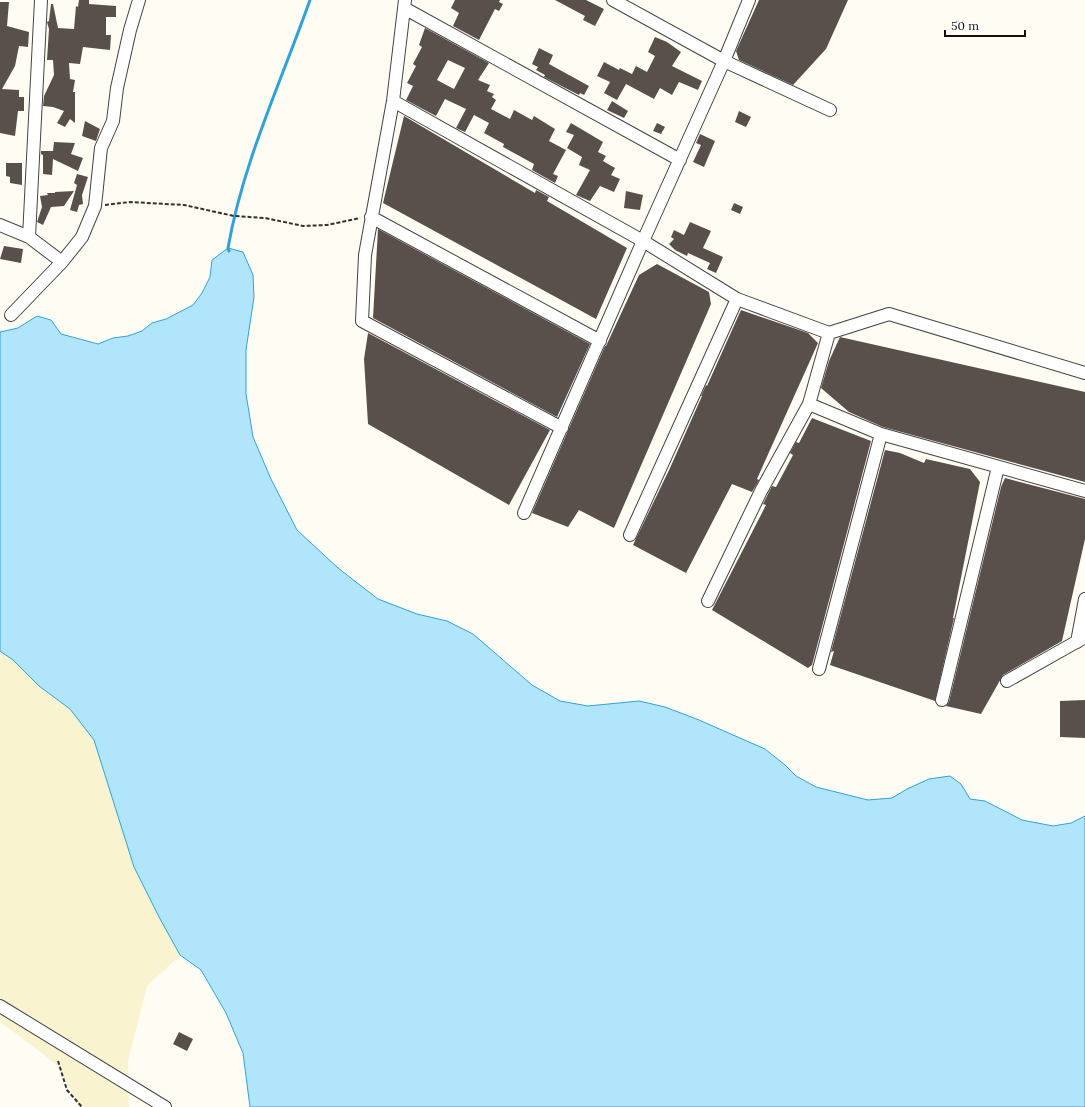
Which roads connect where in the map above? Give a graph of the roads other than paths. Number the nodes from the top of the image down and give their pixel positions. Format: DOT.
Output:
graph roads {
  1 [pos="41,0"];
  2 [pos="139,0"];
  3 [pos="613,0"];
  4 [pos="749,0"];
  5 [pos="404,4"];
  6 [pos="724,61"];
  7 [pos="393,101"];
  8 [pos="830,110"];
  9 [pos="680,160"];
  10 [pos="371,217"];
  11 [pos="0,225"];
  12 [pos="29,237"];
  13 [pos="642,242"];
  14 [pos="62,262"];
  15 [pos="737,299"];
  16 [pos="11,315"];
  17 [pos="829,333"];
  18 [pos="600,341"];
  19 [pos="1085,373"];
  20 [pos="809,404"];
  21 [pos="562,428"];
  22 [pos="881,434"];
  23 [pos="998,467"];
  24 [pos="1085,491"];
  25 [pos="524,513"];
  26 [pos="630,535"];
  27 [pos="1085,600"];
  28 [pos="708,601"];
  29 [pos="1081,640"];
  30 [pos="819,669"];
  31 [pos="1007,681"];
  32 [pos="942,700"];
  33 [pos="0,1006"];
  34 [pos="165,1107"];
  1 -- 12 [label="street"];
  2 -- 14 [label="street"];
  3 -- 6 [label="street"];
  4 -- 6 [label="street"];
  5 -- 7 [label="street"];
  5 -- 9 [label="street"];
  6 -- 8 [label="street"];
  6 -- 9 [label="street"];
  7 -- 10 [label="street"];
  7 -- 13 [label="street"];
  9 -- 13 [label="street"];
  10 -- 18 [label="street"];
  10 -- 21 [label="street"];
  11 -- 12 [label="street"];
  12 -- 14 [label="street"];
  13 -- 15 [label="street"];
  13 -- 18 [label="street"];
  14 -- 16 [label="street"];
  15 -- 17 [label="street"];
  15 -- 26 [label="street"];
  17 -- 19 [label="street"];
  17 -- 20 [label="street"];
  18 -- 21 [label="street"];
  20 -- 22 [label="street"];
  20 -- 28 [label="street"];
  21 -- 25 [label="street"];
  22 -- 23 [label="street"];
  22 -- 30 [label="street"];
  23 -- 24 [label="street"];
  23 -- 32 [label="street"];
  27 -- 29 [label="street"];
  29 -- 31 [label="street"];
  33 -- 34 [label="street"];
}
